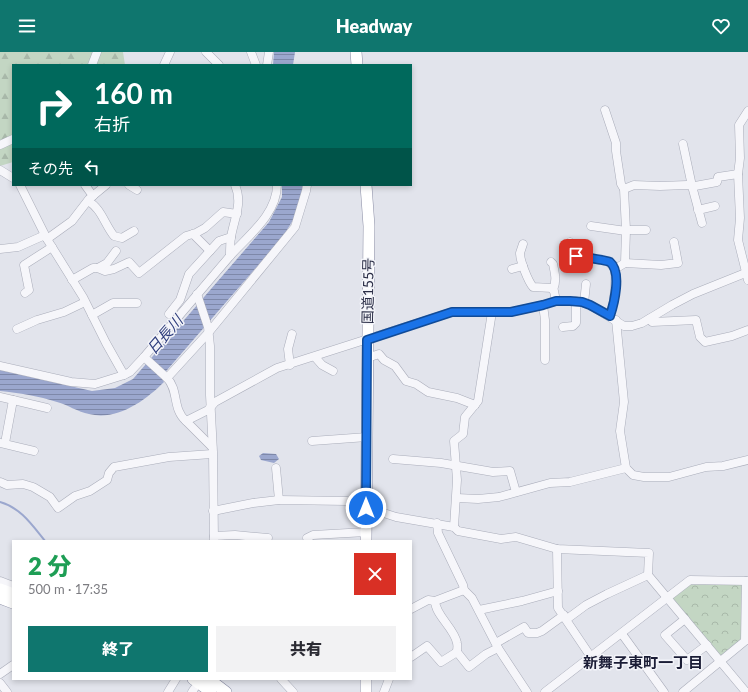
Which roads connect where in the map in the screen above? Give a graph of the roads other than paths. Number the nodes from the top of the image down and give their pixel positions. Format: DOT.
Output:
graph roads {
  1 [pos="97,52"];
  2 [pos="170,52"];
  3 [pos="206,52"];
  4 [pos="251,52"];
  5 [pos="268,52"];
  6 [pos="356,52"];
  7 [pos="92,64"];
  8 [pos="164,64"];
  9 [pos="218,64"];
  10 [pos="256,64"];
  11 [pos="267,64"];
  12 [pos="357,64"];
  13 [pos="604,110"];
  14 [pos="748,111"];
  15 [pos="12,139"];
  16 [pos="683,144"];
  17 [pos="0,145"];
  18 [pos="0,170"];
  19 [pos="738,174"];
  20 [pos="12,177"];
  21 [pos="20,186"];
  22 [pos="84,186"];
  23 [pos="105,186"];
  24 [pos="131,186"];
  25 [pos="235,186"];
  26 [pos="278,186"];
  27 [pos="307,186"];
  28 [pos="366,186"];
  29 [pos="692,186"];
  30 [pos="624,189"];
  31 [pos="137,190"];
  32 [pos="90,198"];
  33 [pos="715,206"];
  34 [pos="698,210"];
  35 [pos="237,214"];
  36 [pos="702,223"];
  37 [pos="591,226"];
  38 [pos="646,230"];
  39 [pos="134,231"];
  40 [pos="626,231"];
  41 [pos="193,234"];
  42 [pos="46,237"];
  43 [pos="231,237"];
  44 [pos="570,242"];
  45 [pos="674,242"];
  46 [pos="523,244"];
  47 [pos="52,247"];
  48 [pos="0,249"];
  49 [pos="116,251"];
  50 [pos="210,251"];
  51 [pos="230,256"];
  52 [pos="551,262"];
  53 [pos="625,263"];
  54 [pos="523,266"];
  55 [pos="98,268"];
  56 [pos="512,269"];
  57 [pos="615,269"];
  58 [pos="747,275"];
  59 [pos="72,280"];
  60 [pos="586,284"];
  61 [pos="553,290"];
  62 [pos="25,293"];
  63 [pos="198,295"];
  64 [pos="556,301"];
  65 [pos="85,302"];
  66 [pos="580,302"];
  67 [pos="137,303"];
  68 [pos="543,305"];
  69 [pos="492,312"];
  70 [pos="169,314"];
  71 [pos="92,315"];
  72 [pos="613,318"];
  73 [pos="649,319"];
  74 [pos="563,326"];
  75 [pos="17,329"];
  76 [pos="208,330"];
  77 [pos="748,330"];
  78 [pos="292,334"];
  79 [pos="367,340"];
  80 [pos="367,356"];
  81 [pos="314,357"];
  82 [pos="145,358"];
  83 [pos="545,360"];
  84 [pos="290,365"];
  85 [pos="0,366"];
  86 [pos="333,371"];
  87 [pos="124,375"];
  88 [pos="167,378"];
  89 [pos="0,397"];
  90 [pos="13,400"];
  91 [pos="475,405"];
  92 [pos="211,407"];
  93 [pos="47,408"];
  94 [pos="186,422"];
  95 [pos="367,438"];
  96 [pos="312,440"];
  97 [pos="2,443"];
  98 [pos="212,450"];
  99 [pos="34,451"];
  100 [pos="393,459"];
  101 [pos="748,460"];
  102 [pos="456,466"];
  103 [pos="276,468"];
  104 [pos="626,468"];
  105 [pos="0,482"];
  106 [pos="516,492"];
  107 [pos="457,498"];
  108 [pos="279,500"];
  109 [pos="366,508"];
  110 [pos="214,511"];
  111 [pos="438,523"];
  112 [pos="454,527"];
  113 [pos="366,537"];
  114 [pos="268,538"];
  115 [pos="307,538"];
  116 [pos="214,539"];
  117 [pos="259,539"];
  118 [pos="557,548"];
  119 [pos="648,576"];
  120 [pos="0,581"];
  121 [pos="747,581"];
  122 [pos="12,586"];
  123 [pos="0,589"];
  124 [pos="464,590"];
  125 [pos="558,591"];
  126 [pos="12,594"];
  127 [pos="0,598"];
  128 [pos="668,598"];
  129 [pos="435,602"];
  130 [pos="12,603"];
  131 [pos="0,604"];
  132 [pos="12,608"];
  133 [pos="412,608"];
  134 [pos="479,610"];
  135 [pos="565,617"];
  136 [pos="685,618"];
  137 [pos="622,634"];
  138 [pos="707,645"];
  139 [pos="497,646"];
  140 [pos="457,652"];
  141 [pos="412,656"];
  142 [pos="591,656"];
  143 [pos="720,661"];
  144 [pos="12,666"];
  145 [pos="0,674"];
  146 [pos="175,680"];
  147 [pos="210,680"];
  148 [pos="282,680"];
  149 [pos="366,680"];
  150 [pos="389,680"];
  151 [pos="0,683"];
  152 [pos="193,687"];
  153 [pos="7,692"];
  154 [pos="168,692"];
  155 [pos="211,692"];
  156 [pos="226,692"];
  157 [pos="293,692"];
  158 [pos="366,692"];
  159 [pos="384,692"];
  160 [pos="527,692"];
  161 [pos="545,692"];
  162 [pos="664,692"];
  163 [pos="682,692"];
  164 [pos="746,692"];
  1 -- 7 [label="street"];
  2 -- 8 [label="street"];
  3 -- 9 [label="street"];
  4 -- 10 [label="street"];
  5 -- 11 [label="street"];
  6 -- 12 [label="highway"];
  13 -- 30 [label="street"];
  14 -- 19 [label="street"];
  15 -- 17 [label="street"];
  16 -- 29 [label="street"];
  18 -- 20 [label="street"];
  19 -- 29 [label="street"];
  19 -- 58 [label="street"];
  21 -- 42 [label="street"];
  22 -- 32 [label="street"];
  23 -- 32 [label="street"];
  24 -- 31 [label="street"];
  25 -- 35 [label="street"];
  26 -- 51 [label="street"];
  27 -- 76 [label="street"];
  28 -- 79 [label="highway, 国道155号"];
  29 -- 30 [label="street"];
  29 -- 34 [label="street"];
  30 -- 40 [label="street"];
  32 -- 39 [label="street"];
  32 -- 42 [label="street"];
  33 -- 34 [label="street"];
  34 -- 36 [label="street"];
  35 -- 41 [label="street"];
  35 -- 43 [label="street"];
  37 -- 40 [label="street"];
  38 -- 40 [label="street"];
  40 -- 53 [label="street"];
  41 -- 50 [label="street"];
  41 -- 55 [label="street"];
  42 -- 47 [label="street"];
  42 -- 48 [label="street"];
  43 -- 50 [label="street"];
  43 -- 51 [label="street"];
  44 -- 57 [label="street"];
  45 -- 53 [label="street"];
  46 -- 54 [label="street"];
  47 -- 59 [label="street"];
  47 -- 62 [label="street"];
  49 -- 55 [label="street"];
  50 -- 70 [label="street"];
  51 -- 63 [label="street"];
  52 -- 61 [label="street"];
  53 -- 57 [label="street"];
  54 -- 56 [label="street"];
  54 -- 61 [label="street"];
  55 -- 59 [label="street"];
  57 -- 72 [label="street"];
  58 -- 73 [label="street"];
  59 -- 65 [label="street"];
  60 -- 66 [label="street"];
  61 -- 64 [label="street"];
  63 -- 76 [label="street"];
  63 -- 82 [label="street"];
  64 -- 66 [label="street"];
  64 -- 68 [label="street"];
  65 -- 71 [label="street"];
  65 -- 75 [label="street"];
  66 -- 72 [label="street"];
  66 -- 74 [label="street"];
  67 -- 71 [label="street"];
  68 -- 69 [label="street"];
  68 -- 83 [label="street"];
  69 -- 79 [label="street"];
  69 -- 91 [label="street"];
  71 -- 87 [label="street"];
  72 -- 73 [label="street"];
  72 -- 104 [label="street"];
  73 -- 77 [label="street"];
  76 -- 88 [label="street"];
  76 -- 92 [label="street"];
  78 -- 84 [label="street"];
  79 -- 80 [label="highway, 国道155号"];
  79 -- 81 [label="street"];
  80 -- 91 [label="street"];
  80 -- 95 [label="highway, 国道155号"];
  81 -- 84 [label="street"];
  81 -- 86 [label="street"];
  82 -- 87 [label="street"];
  82 -- 88 [label="street"];
  84 -- 92 [label="street"];
  85 -- 87 [label="street"];
  88 -- 94 [label="street"];
  89 -- 90 [label="street"];
  90 -- 93 [label="street"];
  90 -- 97 [label="street"];
  91 -- 102 [label="street"];
  92 -- 94 [label="street"];
  92 -- 98 [label="street"];
  94 -- 98 [label="street"];
  95 -- 96 [label="street"];
  95 -- 109 [label="highway, 国道155号"];
  97 -- 99 [label="street"];
  98 -- 105 [label="street"];
  98 -- 110 [label="street"];
  100 -- 102 [label="street"];
  101 -- 104 [label="street"];
  102 -- 106 [label="street"];
  102 -- 107 [label="street"];
  103 -- 108 [label="street"];
  104 -- 106 [label="street"];
  106 -- 107 [label="street"];
  107 -- 112 [label="street"];
  108 -- 109 [label="street"];
  108 -- 110 [label="street"];
  109 -- 111 [label="street"];
  109 -- 113 [label="highway, 国道155号"];
  110 -- 116 [label="street"];
  111 -- 112 [label="street"];
  111 -- 124 [label="street"];
  112 -- 118 [label="street"];
  113 -- 115 [label="street"];
  114 -- 117 [label="street"];
  116 -- 117 [label="street"];
  118 -- 119 [label="street"];
  118 -- 125 [label="street"];
  119 -- 128 [label="street"];
  119 -- 135 [label="street"];
  120 -- 122 [label="street"];
  121 -- 128 [label="street"];
  121 -- 143 [label="street"];
  123 -- 126 [label="highway"];
  124 -- 129 [label="street"];
  124 -- 134 [label="street"];
  125 -- 134 [label="street"];
  125 -- 135 [label="street"];
  127 -- 130 [label="highway"];
  128 -- 136 [label="street"];
  128 -- 137 [label="street"];
  129 -- 133 [label="street"];
  129 -- 140 [label="street"];
  131 -- 132 [label="street"];
  134 -- 139 [label="street"];
  135 -- 139 [label="street"];
  135 -- 142 [label="street"];
  136 -- 138 [label="street"];
  136 -- 138 [label="street"];
  137 -- 142 [label="street"];
  137 -- 162 [label="street"];
  138 -- 143 [label="street"];
  139 -- 140 [label="street"];
  139 -- 160 [label="street"];
  140 -- 141 [label="street"];
  142 -- 161 [label="street"];
  143 -- 163 [label="street"];
  143 -- 164 [label="street"];
  144 -- 145 [label="street"];
  146 -- 154 [label="street"];
  147 -- 156 [label="highway"];
  148 -- 157 [label="street"];
  149 -- 158 [label="highway"];
  150 -- 159 [label="street"];
  151 -- 153 [label="street"];
  152 -- 155 [label="highway"];
}
